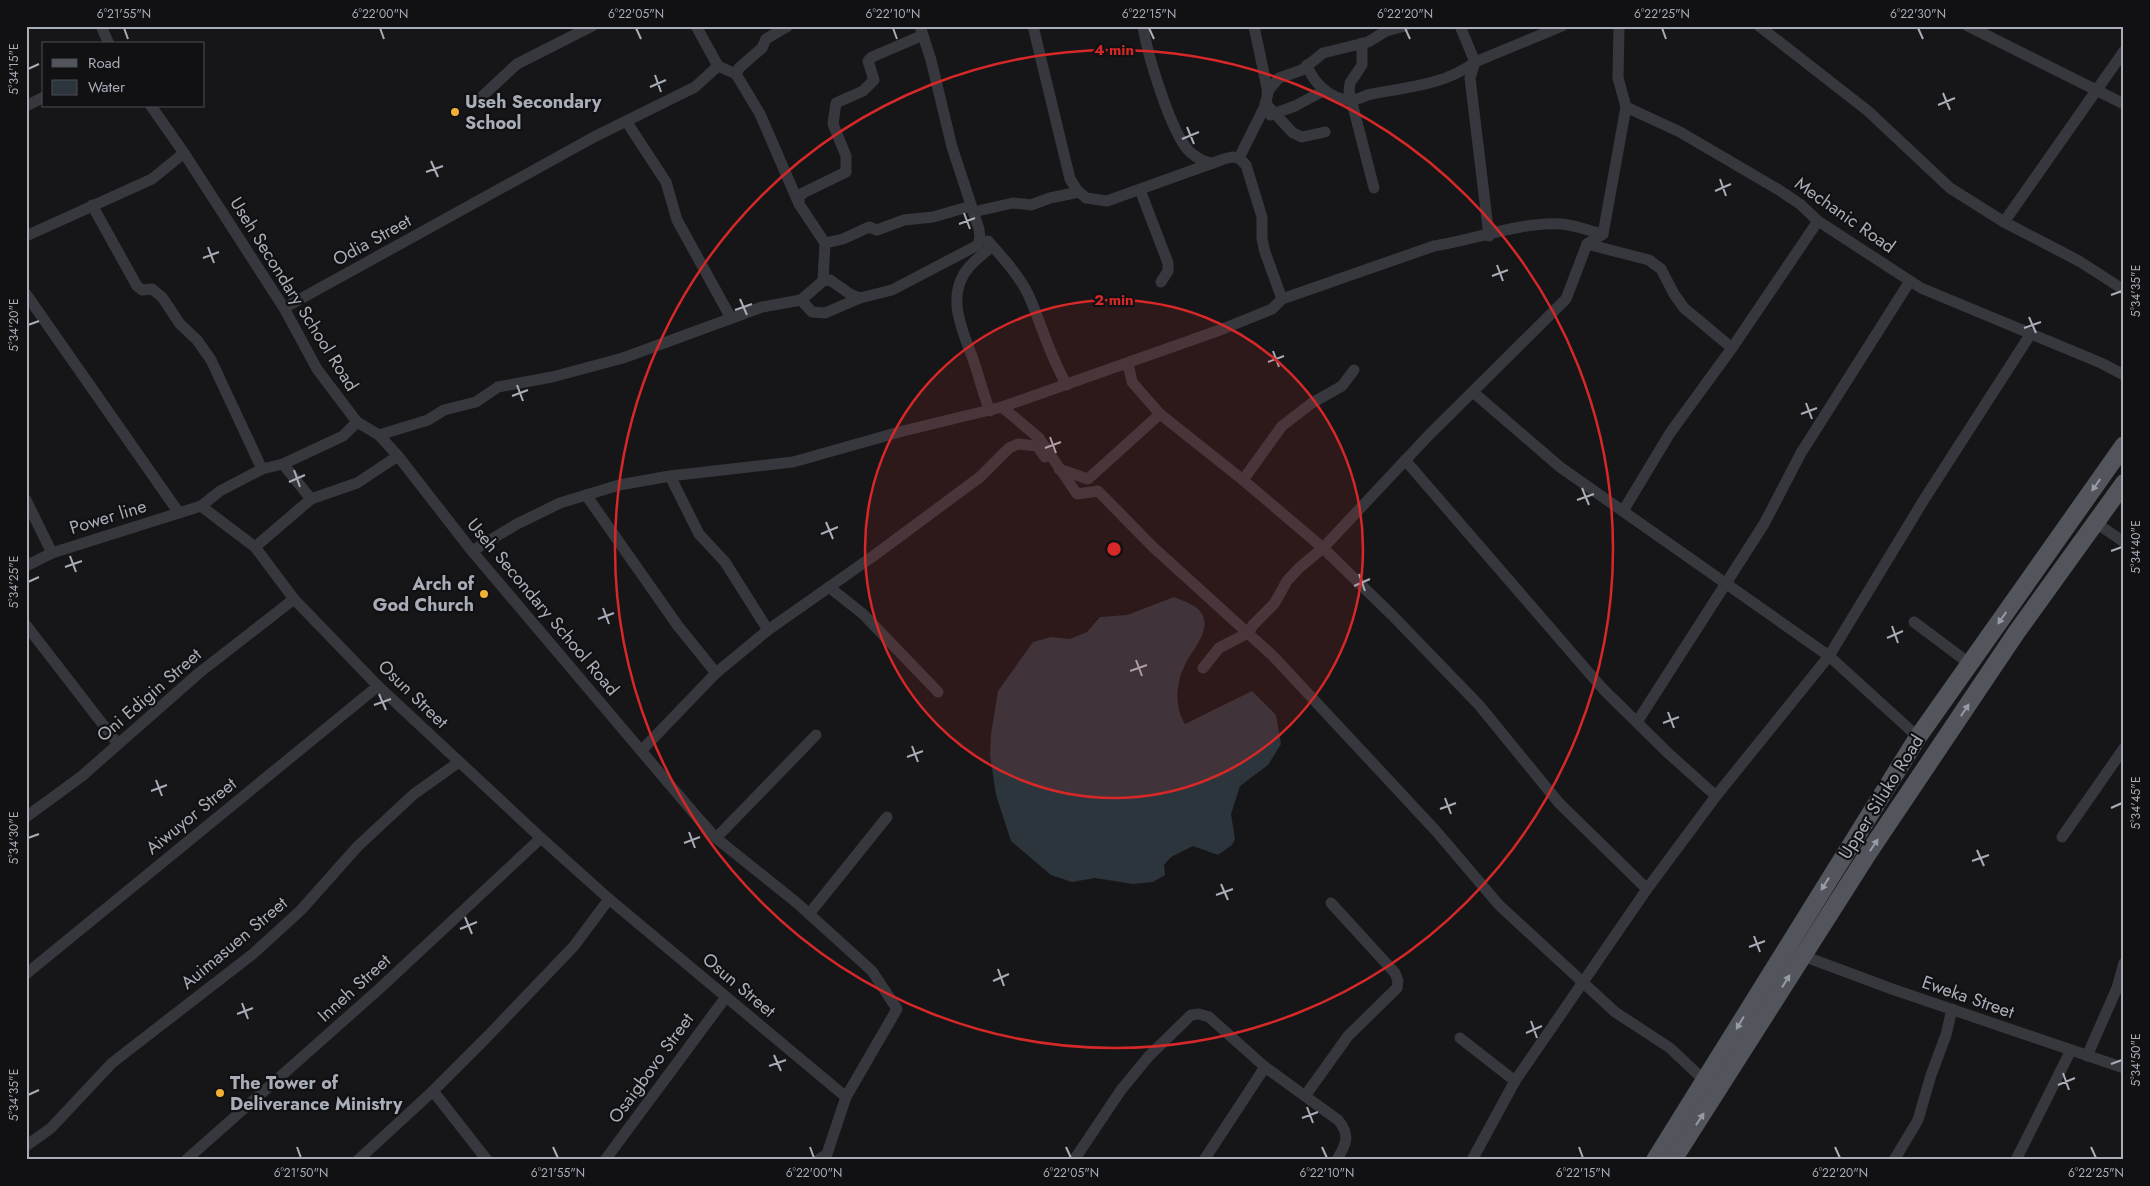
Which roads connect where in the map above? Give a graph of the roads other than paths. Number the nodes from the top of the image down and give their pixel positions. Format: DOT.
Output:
graph roads {
  1 [pos="101,26"];
  2 [pos="592,26"];
  3 [pos="696,26"];
  4 [pos="788,26"];
  5 [pos="1032,26"];
  6 [pos="1142,26"];
  7 [pos="1254,26"];
  8 [pos="1405,26"];
  9 [pos="1460,26"];
  10 [pos="1562,26"];
  11 [pos="1620,26"];
  12 [pos="1759,26"];
  13 [pos="1968,26"];
  14 [pos="921,31"];
  15 [pos="108,42"];
  16 [pos="1362,43"];
  17 [pos="2124,52"];
  18 [pos="1474,62"];
  19 [pos="1307,65"];
  20 [pos="718,66"];
  21 [pos="736,74"];
  22 [pos="1325,90"];
  23 [pos="2097,90"];
  24 [pos="1266,97"];
  25 [pos="42,98"];
  26 [pos="1350,100"];
  27 [pos="475,103"];
  28 [pos="2124,104"];
  29 [pos="26,106"];
  30 [pos="1626,107"];
  31 [pos="152,108"];
  32 [pos="1275,114"];
  33 [pos="1260,116"];
  34 [pos="626,121"];
  35 [pos="609,130"];
  36 [pos="1325,132"];
  37 [pos="644,148"];
  38 [pos="184,153"];
  39 [pos="1240,158"];
  40 [pos="1213,163"];
  41 [pos="1374,188"];
  42 [pos="1140,190"];
  43 [pos="1079,192"];
  44 [pos="799,204"];
  45 [pos="92,205"];
  46 [pos="972,209"];
  47 [pos="1818,221"];
  48 [pos="2004,222"];
  49 [pos="979,229"];
  50 [pos="1603,234"];
  51 [pos="26,236"];
  52 [pos="1489,236"];
  53 [pos="825,243"];
  54 [pos="1587,244"];
  55 [pos="992,246"];
  56 [pos="823,281"];
  57 [pos="1910,281"];
  58 [pos="1161,282"];
  59 [pos="2124,290"];
  60 [pos="26,294"];
  61 [pos="860,298"];
  62 [pos="1282,299"];
  63 [pos="801,300"];
  64 [pos="284,308"];
  65 [pos="731,318"];
  66 [pos="2030,335"];
  67 [pos="1732,348"];
  68 [pos="1124,365"];
  69 [pos="1112,369"];
  70 [pos="1354,370"];
  71 [pos="2124,375"];
  72 [pos="1132,382"];
  73 [pos="1067,384"];
  74 [pos="1473,392"];
  75 [pos="1002,407"];
  76 [pos="990,411"];
  77 [pos="1160,414"];
  78 [pos="357,422"];
  79 [pos="379,435"];
  80 [pos="2124,445"];
  81 [pos="398,456"];
  82 [pos="1405,460"];
  83 [pos="284,464"];
  84 [pos="262,469"];
  85 [pos="1061,470"];
  86 [pos="670,476"];
  87 [pos="1243,480"];
  88 [pos="2124,483"];
  89 [pos="586,495"];
  90 [pos="311,499"];
  91 [pos="26,500"];
  92 [pos="201,506"];
  93 [pos="1623,511"];
  94 [pos="179,513"];
  95 [pos="2096,522"];
  96 [pos="2124,542"];
  97 [pos="255,547"];
  98 [pos="1323,548"];
  99 [pos="472,551"];
  100 [pos="52,553"];
  101 [pos="26,566"];
  102 [pos="1726,585"];
  103 [pos="829,587"];
  104 [pos="294,599"];
  105 [pos="1914,622"];
  106 [pos="26,626"];
  107 [pos="768,630"];
  108 [pos="1248,633"];
  109 [pos="1829,656"];
  110 [pos="1970,664"];
  111 [pos="1203,668"];
  112 [pos="716,673"];
  113 [pos="378,686"];
  114 [pos="938,692"];
  115 [pos="1637,722"];
  116 [pos="816,735"];
  117 [pos="1918,737"];
  118 [pos="118,744"];
  119 [pos="2124,748"];
  120 [pos="641,751"];
  121 [pos="459,762"];
  122 [pos="1716,796"];
  123 [pos="26,817"];
  124 [pos="887,817"];
  125 [pos="2062,837"];
  126 [pos="542,838"];
  127 [pos="716,838"];
  128 [pos="1647,889"];
  129 [pos="609,899"];
  130 [pos="1331,903"];
  131 [pos="809,914"];
  132 [pos="1785,948"];
  133 [pos="1802,956"];
  134 [pos="2124,963"];
  135 [pos="26,974"];
  136 [pos="1582,984"];
  137 [pos="726,997"];
  138 [pos="1952,1009"];
  139 [pos="1460,1038"];
  140 [pos="2071,1050"];
  141 [pos="2087,1056"];
  142 [pos="1265,1067"];
  143 [pos="2124,1068"];
  144 [pos="1515,1081"];
  145 [pos="1705,1081"];
  146 [pos="433,1091"];
  147 [pos="1306,1096"];
  148 [pos="846,1097"];
  149 [pos="26,1146"];
  150 [pos="359,1159"];
  151 [pos="186,1160"];
  152 [pos="487,1160"];
  153 [pos="605,1160"];
  154 [pos="818,1160"];
  155 [pos="1074,1160"];
  156 [pos="1204,1160"];
  157 [pos="1337,1160"];
  158 [pos="1472,1160"];
  159 [pos="1655,1160"];
  160 [pos="1673,1160"];
  161 [pos="1894,1160"];
  162 [pos="2016,1160"];
  1 -- 15 [label="street"];
  2 -- 27 [label="street"];
  3 -- 20 [label="street"];
  4 -- 21 [label="street"];
  5 -- 43 [label="street"];
  6 -- 40 [label="street"];
  7 -- 24 [label="street"];
  8 -- 16 [label="street"];
  9 -- 18 [label="street"];
  10 -- 18 [label="street"];
  11 -- 30 [label="street"];
  12 -- 48 [label="street"];
  13 -- 23 [label="street"];
  14 -- 44 [label="street"];
  14 -- 46 [label="street"];
  16 -- 19 [label="street"];
  16 -- 26 [label="street"];
  17 -- 23 [label="street"];
  18 -- 26 [label="street"];
  18 -- 52 [label="street"];
  19 -- 22 [label="street"];
  19 -- 24 [label="street"];
  20 -- 21 [label="street"];
  20 -- 34 [label="street, Odia Street"];
  21 -- 44 [label="street"];
  22 -- 26 [label="street"];
  22 -- 32 [label="street"];
  23 -- 28 [label="street"];
  23 -- 48 [label="street"];
  24 -- 32 [label="street"];
  24 -- 33 [label="street"];
  25 -- 29 [label="street"];
  26 -- 41 [label="street"];
  30 -- 47 [label="street, Mechanic Road"];
  30 -- 50 [label="street"];
  31 -- 38 [label="street, Useh Secondary School Road"];
  32 -- 33 [label="street"];
  32 -- 36 [label="street"];
  33 -- 39 [label="street"];
  34 -- 35 [label="street, Odia Street"];
  34 -- 37 [label="street"];
  35 -- 37 [label="street"];
  35 -- 64 [label="street, Odia Street"];
  37 -- 65 [label="street"];
  38 -- 45 [label="street"];
  38 -- 64 [label="street, Useh Secondary School Road"];
  39 -- 40 [label="street"];
  39 -- 62 [label="street"];
  40 -- 42 [label="street"];
  42 -- 43 [label="street"];
  42 -- 58 [label="street"];
  43 -- 46 [label="street"];
  44 -- 53 [label="street"];
  45 -- 51 [label="street"];
  45 -- 84 [label="street"];
  46 -- 49 [label="street"];
  46 -- 53 [label="street"];
  47 -- 57 [label="street, Mechanic Road"];
  47 -- 67 [label="street"];
  48 -- 59 [label="street"];
  49 -- 55 [label="street"];
  49 -- 61 [label="street"];
  50 -- 52 [label="street"];
  50 -- 54 [label="street"];
  52 -- 62 [label="street"];
  53 -- 56 [label="street"];
  54 -- 67 [label="street"];
  54 -- 74 [label="street"];
  55 -- 73 [label="street"];
  55 -- 76 [label="street"];
  56 -- 61 [label="street"];
  56 -- 63 [label="street"];
  57 -- 66 [label="street, Mechanic Road"];
  57 -- 102 [label="street"];
  60 -- 94 [label="street"];
  61 -- 63 [label="street"];
  62 -- 68 [label="street"];
  63 -- 65 [label="street"];
  64 -- 78 [label="street, Useh Secondary School Road"];
  65 -- 79 [label="street"];
  66 -- 71 [label="street, Mechanic Road"];
  66 -- 109 [label="street"];
  67 -- 93 [label="street"];
  68 -- 69 [label="street"];
  68 -- 72 [label="street"];
  69 -- 72 [label="street"];
  69 -- 73 [label="street"];
  70 -- 87 [label="street"];
  72 -- 77 [label="street"];
  73 -- 75 [label="street"];
  74 -- 82 [label="street"];
  74 -- 93 [label="street"];
  75 -- 76 [label="street"];
  75 -- 85 [label="street"];
  76 -- 86 [label="street"];
  77 -- 85 [label="street"];
  77 -- 87 [label="street"];
  78 -- 79 [label="street, Useh Secondary School Road"];
  78 -- 83 [label="street"];
  79 -- 81 [label="street, Useh Secondary School Road"];
  80 -- 110 [label="main road, Upper Siluko Road, one-way"];
  81 -- 90 [label="street"];
  81 -- 99 [label="street, Useh Secondary School Road"];
  82 -- 98 [label="street"];
  82 -- 115 [label="street"];
  83 -- 84 [label="street"];
  83 -- 90 [label="street"];
  84 -- 92 [label="street"];
  85 -- 103 [label="street"];
  85 -- 108 [label="street"];
  86 -- 89 [label="street"];
  86 -- 107 [label="street"];
  87 -- 98 [label="street"];
  88 -- 95 [label="main road, Upper Siluko Road"];
  89 -- 99 [label="street"];
  89 -- 112 [label="street"];
  90 -- 97 [label="street"];
  91 -- 100 [label="street"];
  92 -- 94 [label="street, Power line"];
  92 -- 97 [label="street, Osun Street"];
  93 -- 102 [label="street"];
  94 -- 100 [label="street, Power line"];
  95 -- 96 [label="street"];
  133 -- 95 [label="main road, Upper Siluko Road, one-way"];
  97 -- 104 [label="street, Osun Street"];
  98 -- 108 [label="street"];
  98 -- 128 [label="street"];
  99 -- 120 [label="street, Useh Secondary School Road"];
  100 -- 101 [label="street, Power line"];
  102 -- 109 [label="street"];
  102 -- 115 [label="street"];
  103 -- 107 [label="street"];
  103 -- 114 [label="street"];
  104 -- 113 [label="street, Osun Street"];
  104 -- 118 [label="street, Oni Edigin Street"];
  105 -- 110 [label="street"];
  106 -- 118 [label="street"];
  107 -- 112 [label="street"];
  108 -- 111 [label="street"];
  108 -- 136 [label="street"];
  109 -- 117 [label="street"];
  109 -- 122 [label="street"];
  110 -- 117 [label="main road, Upper Siluko Road"];
  112 -- 120 [label="street"];
  113 -- 121 [label="street, Osun Street"];
  113 -- 135 [label="street, Aiwuyor Street"];
  115 -- 122 [label="street"];
  116 -- 127 [label="street"];
  117 -- 132 [label="main road, Upper Siluko Road, one-way"];
  118 -- 123 [label="street, Oni Edigin Street"];
  119 -- 125 [label="street"];
  120 -- 127 [label="street, Useh Secondary School Road"];
  121 -- 126 [label="street, Osun Street"];
  121 -- 149 [label="street, Auimasuen Street"];
  122 -- 128 [label="street"];
  124 -- 131 [label="street"];
  126 -- 129 [label="street, Osun Street"];
  126 -- 151 [label="street, Inneh Street"];
  127 -- 131 [label="street, Useh Secondary School Road"];
  128 -- 136 [label="street"];
  129 -- 137 [label="street, Osun Street"];
  129 -- 146 [label="street"];
  130 -- 147 [label="street"];
  131 -- 148 [label="street, Useh Secondary School Road"];
  132 -- 133 [label="street"];
  132 -- 145 [label="main road, Upper Siluko Road, one-way"];
  133 -- 138 [label="street, Eweka Street"];
  160 -- 133 [label="main road, Upper Siluko Road, one-way"];
  134 -- 141 [label="street"];
  136 -- 144 [label="street"];
  136 -- 145 [label="street"];
  137 -- 148 [label="street, Osun Street"];
  137 -- 153 [label="street, Osaigbovo Street"];
  138 -- 140 [label="street, Eweka Street"];
  138 -- 161 [label="street"];
  139 -- 144 [label="street"];
  140 -- 141 [label="street, Eweka Street"];
  140 -- 162 [label="street"];
  141 -- 143 [label="street, Eweka Street"];
  142 -- 147 [label="street"];
  142 -- 155 [label="street"];
  142 -- 156 [label="street"];
  144 -- 158 [label="street"];
  145 -- 159 [label="main road, Upper Siluko Road"];
  146 -- 150 [label="street"];
  146 -- 152 [label="street"];
  147 -- 157 [label="street"];
  148 -- 154 [label="street"];
}
